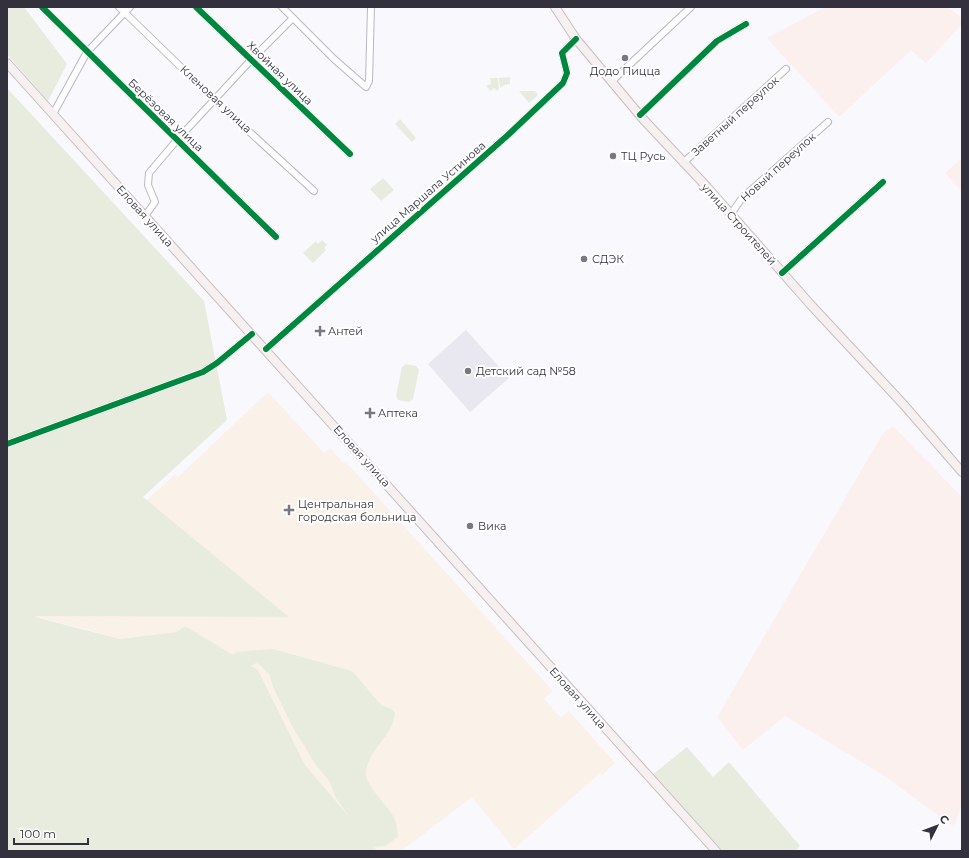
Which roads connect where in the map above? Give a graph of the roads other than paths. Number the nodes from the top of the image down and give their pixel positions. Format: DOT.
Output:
graph roads {
  1 [pos="42,7"];
  2 [pos="119,7"];
  3 [pos="130,7"];
  4 [pos="196,7"];
  5 [pos="282,7"];
  6 [pos="371,7"];
  7 [pos="555,7"];
  8 [pos="692,7"];
  9 [pos="125,12"];
  10 [pos="293,18"];
  11 [pos="746,24"];
  12 [pos="576,39"];
  13 [pos="88,52"];
  14 [pos="252,60"];
  15 [pos="7,62"];
  16 [pos="786,69"];
  17 [pos="612,81"];
  18 [pos="215,100"];
  19 [pos="54,114"];
  20 [pos="640,115"];
  21 [pos="828,122"];
  22 [pos="177,140"];
  23 [pos="350,154"];
  24 [pos="683,163"];
  25 [pos="882,182"];
  26 [pos="314,191"];
  27 [pos="731,214"];
  28 [pos="145,216"];
  29 [pos="276,237"];
  30 [pos="782,273"];
  31 [pos="252,334"];
  32 [pos="266,349"];
  33 [pos="7,444"];
  34 [pos="962,472"];
  35 [pos="716,851"];
  1 -- 13 [label="street, Берёзовая улица"];
  2 -- 9 [label="street, Кленовая улица"];
  3 -- 9 [label="street"];
  4 -- 14 [label="street, Хвойная улица"];
  5 -- 10 [label="street"];
  6 -- 10 [label="street"];
  7 -- 12 [label="main road, улица Строителей"];
  8 -- 17 [label="street"];
  9 -- 13 [label="street"];
  9 -- 18 [label="street, Кленовая улица"];
  10 -- 14 [label="street"];
  11 -- 20 [label="street"];
  12 -- 17 [label="main road, улица Строителей"];
  12 -- 32 [label="street, улица Маршала Устинова"];
  13 -- 19 [label="street"];
  13 -- 22 [label="street, Берёзовая улица"];
  14 -- 18 [label="street"];
  14 -- 23 [label="street, Хвойная улица"];
  15 -- 19 [label="main road, Еловая улица"];
  16 -- 24 [label="street, Заветный переулок"];
  17 -- 20 [label="main road, улица Строителей"];
  18 -- 22 [label="street"];
  18 -- 26 [label="street, Кленовая улица"];
  19 -- 28 [label="main road, Еловая улица"];
  20 -- 24 [label="main road, улица Строителей"];
  21 -- 27 [label="street, Новый переулок"];
  22 -- 28 [label="street"];
  22 -- 29 [label="street, Берёзовая улица"];
  24 -- 27 [label="main road, улица Строителей"];
  25 -- 30 [label="street"];
  27 -- 30 [label="main road, улица Строителей"];
  28 -- 31 [label="main road, Еловая улица"];
  30 -- 34 [label="main road, улица Строителей"];
  31 -- 32 [label="main road, Еловая улица"];
  31 -- 33 [label="street"];
  32 -- 35 [label="main road, Еловая улица"];
}
